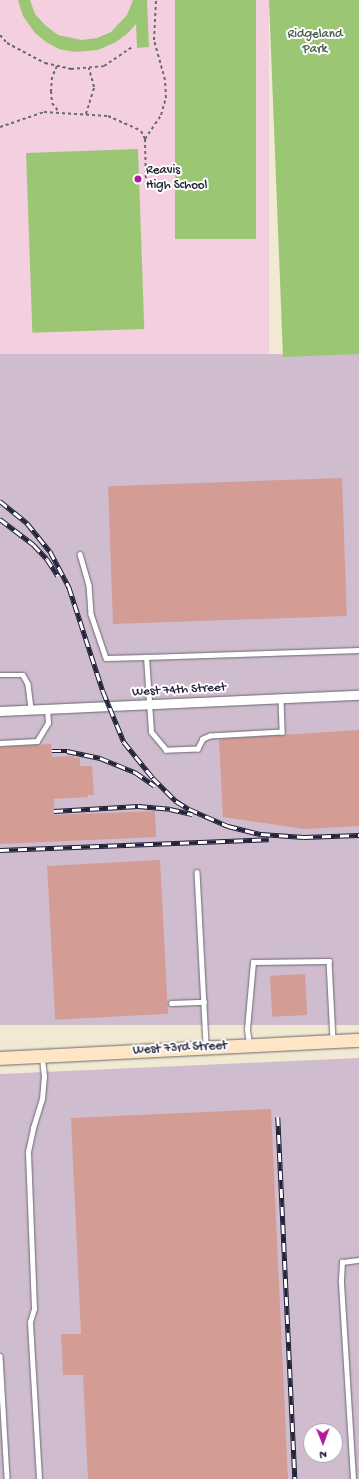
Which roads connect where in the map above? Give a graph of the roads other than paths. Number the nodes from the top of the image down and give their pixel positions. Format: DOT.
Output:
graph roads {
  1 [pos="80,554"];
  2 [pos="359,650"];
  3 [pos="146,657"];
  4 [pos="0,675"];
  5 [pos="359,695"];
  6 [pos="281,699"];
  7 [pos="149,705"];
  8 [pos="47,709"];
  9 [pos="31,710"];
  10 [pos="0,711"];
  11 [pos="0,743"];
  12 [pos="197,872"];
  13 [pos="204,1002"];
  14 [pos="171,1003"];
  15 [pos="359,1040"];
  16 [pos="333,1041"];
  17 [pos="249,1046"];
  18 [pos="206,1048"];
  19 [pos="42,1056"];
  20 [pos="0,1058"];
  21 [pos="359,1260"];
  22 [pos="0,1356"];
  23 [pos="7,1479"];
  24 [pos="39,1479"];
  25 [pos="353,1479"];
  1 -- 3 [label="lane"];
  2 -- 3 [label="lane"];
  3 -- 7 [label="lane"];
  4 -- 9 [label="lane"];
  5 -- 6 [label="street, West 74th Street"];
  6 -- 7 [label="street, West 74th Street"];
  6 -- 7 [label="lane"];
  7 -- 8 [label="street, West 74th Street"];
  8 -- 9 [label="street, West 74th Street"];
  8 -- 11 [label="lane"];
  9 -- 10 [label="street, West 74th Street"];
  12 -- 13 [label="lane"];
  13 -- 14 [label="lane"];
  13 -- 18 [label="lane"];
  15 -- 16 [label="street, West 73rd Street"];
  16 -- 17 [label="street, West 73rd Street"];
  16 -- 17 [label="lane"];
  17 -- 18 [label="street, West 73rd Street"];
  18 -- 19 [label="street, West 73rd Street"];
  19 -- 20 [label="street, West 73rd Street"];
  19 -- 24 [label="lane"];
  21 -- 25 [label="lane"];
  22 -- 23 [label="lane"];
}
